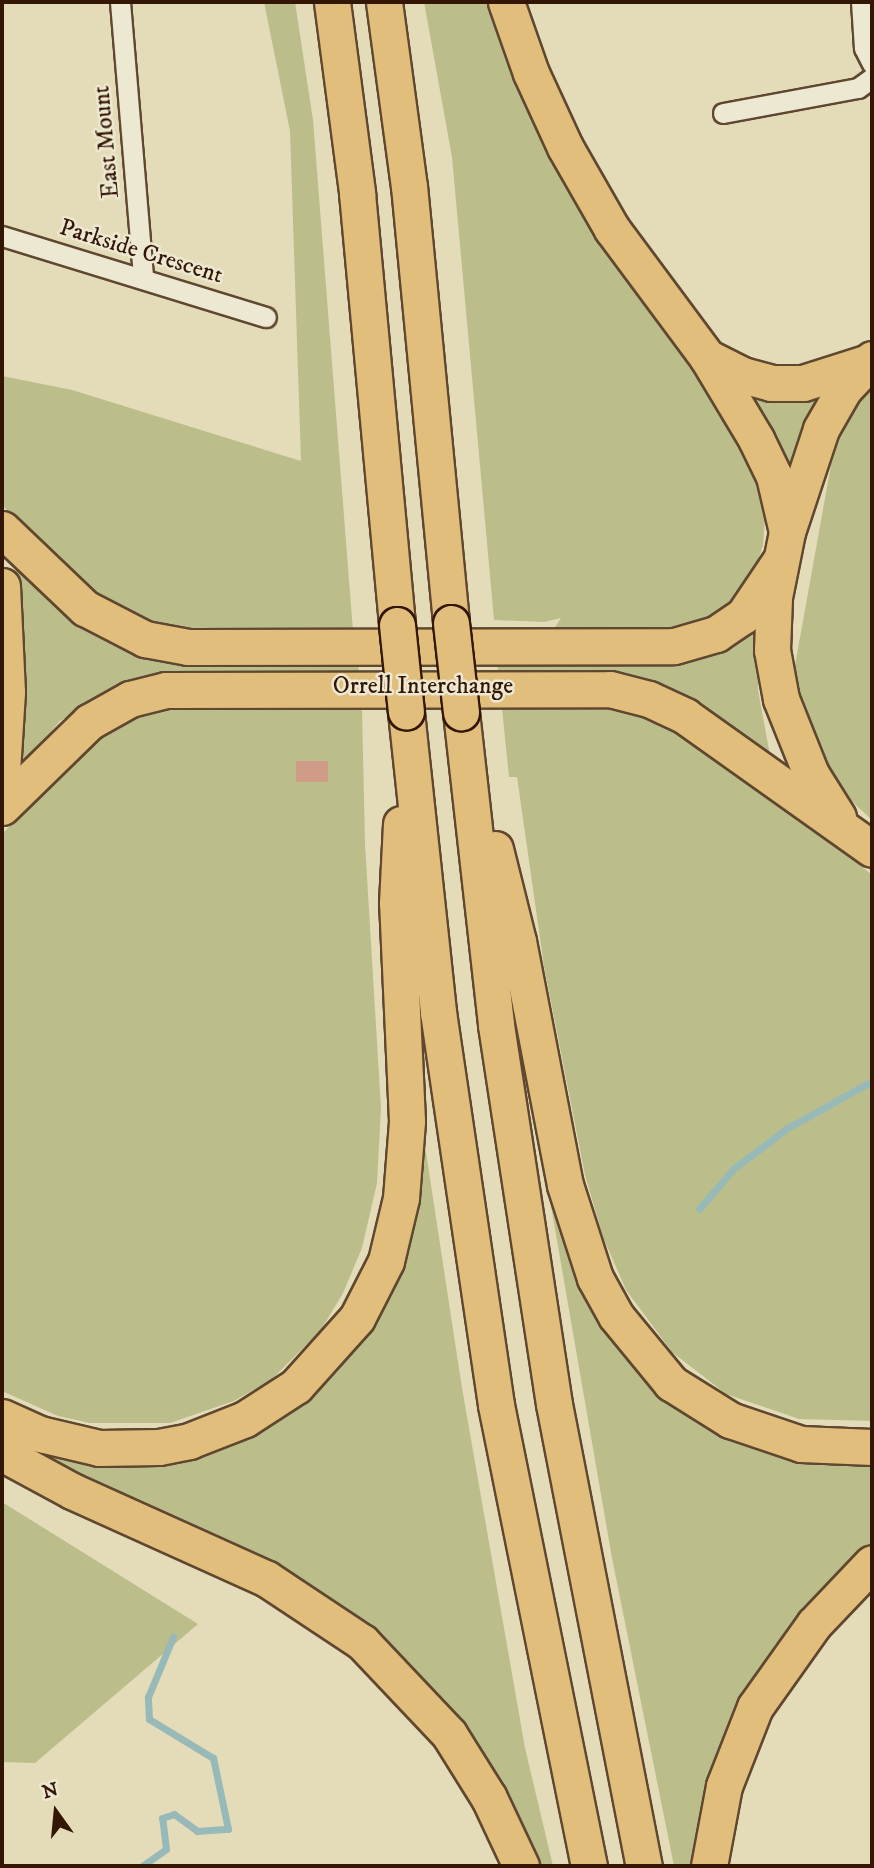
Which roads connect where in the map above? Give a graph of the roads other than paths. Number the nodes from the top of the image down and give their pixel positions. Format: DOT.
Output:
graph roads {
  1 [pos="120,2"];
  2 [pos="332,2"];
  3 [pos="384,2"];
  4 [pos="506,2"];
  5 [pos="861,2"];
  6 [pos="872,64"];
  7 [pos="872,78"];
  8 [pos="723,113"];
  9 [pos="2,236"];
  10 [pos="143,277"];
  11 [pos="266,317"];
  12 [pos="707,357"];
  13 [pos="870,361"];
  14 [pos="2,529"];
  15 [pos="784,546"];
  16 [pos="2,586"];
  17 [pos="406,712"];
  18 [pos="461,712"];
  19 [pos="2,771"];
  20 [pos="2,807"];
  21 [pos="864,844"];
  22 [pos="2,1417"];
  23 [pos="872,1447"];
  24 [pos="2,1453"];
  25 [pos="872,1563"];
  26 [pos="521,1866"];
  27 [pos="589,1866"];
  28 [pos="643,1866"];
  29 [pos="709,1866"];
  1 -- 10 [label="street, East Mount"];
  2 -- 17 [label="highway, bridge"];
  3 -- 18 [label="highway, bridge"];
  4 -- 12 [label="highway"];
  5 -- 6 [label="street"];
  7 -- 8 [label="street"];
  9 -- 10 [label="street, Parkside Crescent"];
  10 -- 11 [label="street, Parkside Crescent"];
  12 -- 13 [label="highway"];
  12 -- 15 [label="highway"];
  13 -- 15 [label="highway, Orrell Interchange"];
  14 -- 15 [label="highway, Orrell Interchange"];
  15 -- 21 [label="highway, Orrell Interchange"];
  16 -- 19 [label="highway"];
  17 -- 22 [label="highway"];
  17 -- 27 [label="highway"];
  18 -- 23 [label="highway"];
  18 -- 28 [label="highway"];
  20 -- 21 [label="highway, Orrell Interchange"];
  24 -- 26 [label="highway"];
  25 -- 29 [label="highway"];
}
